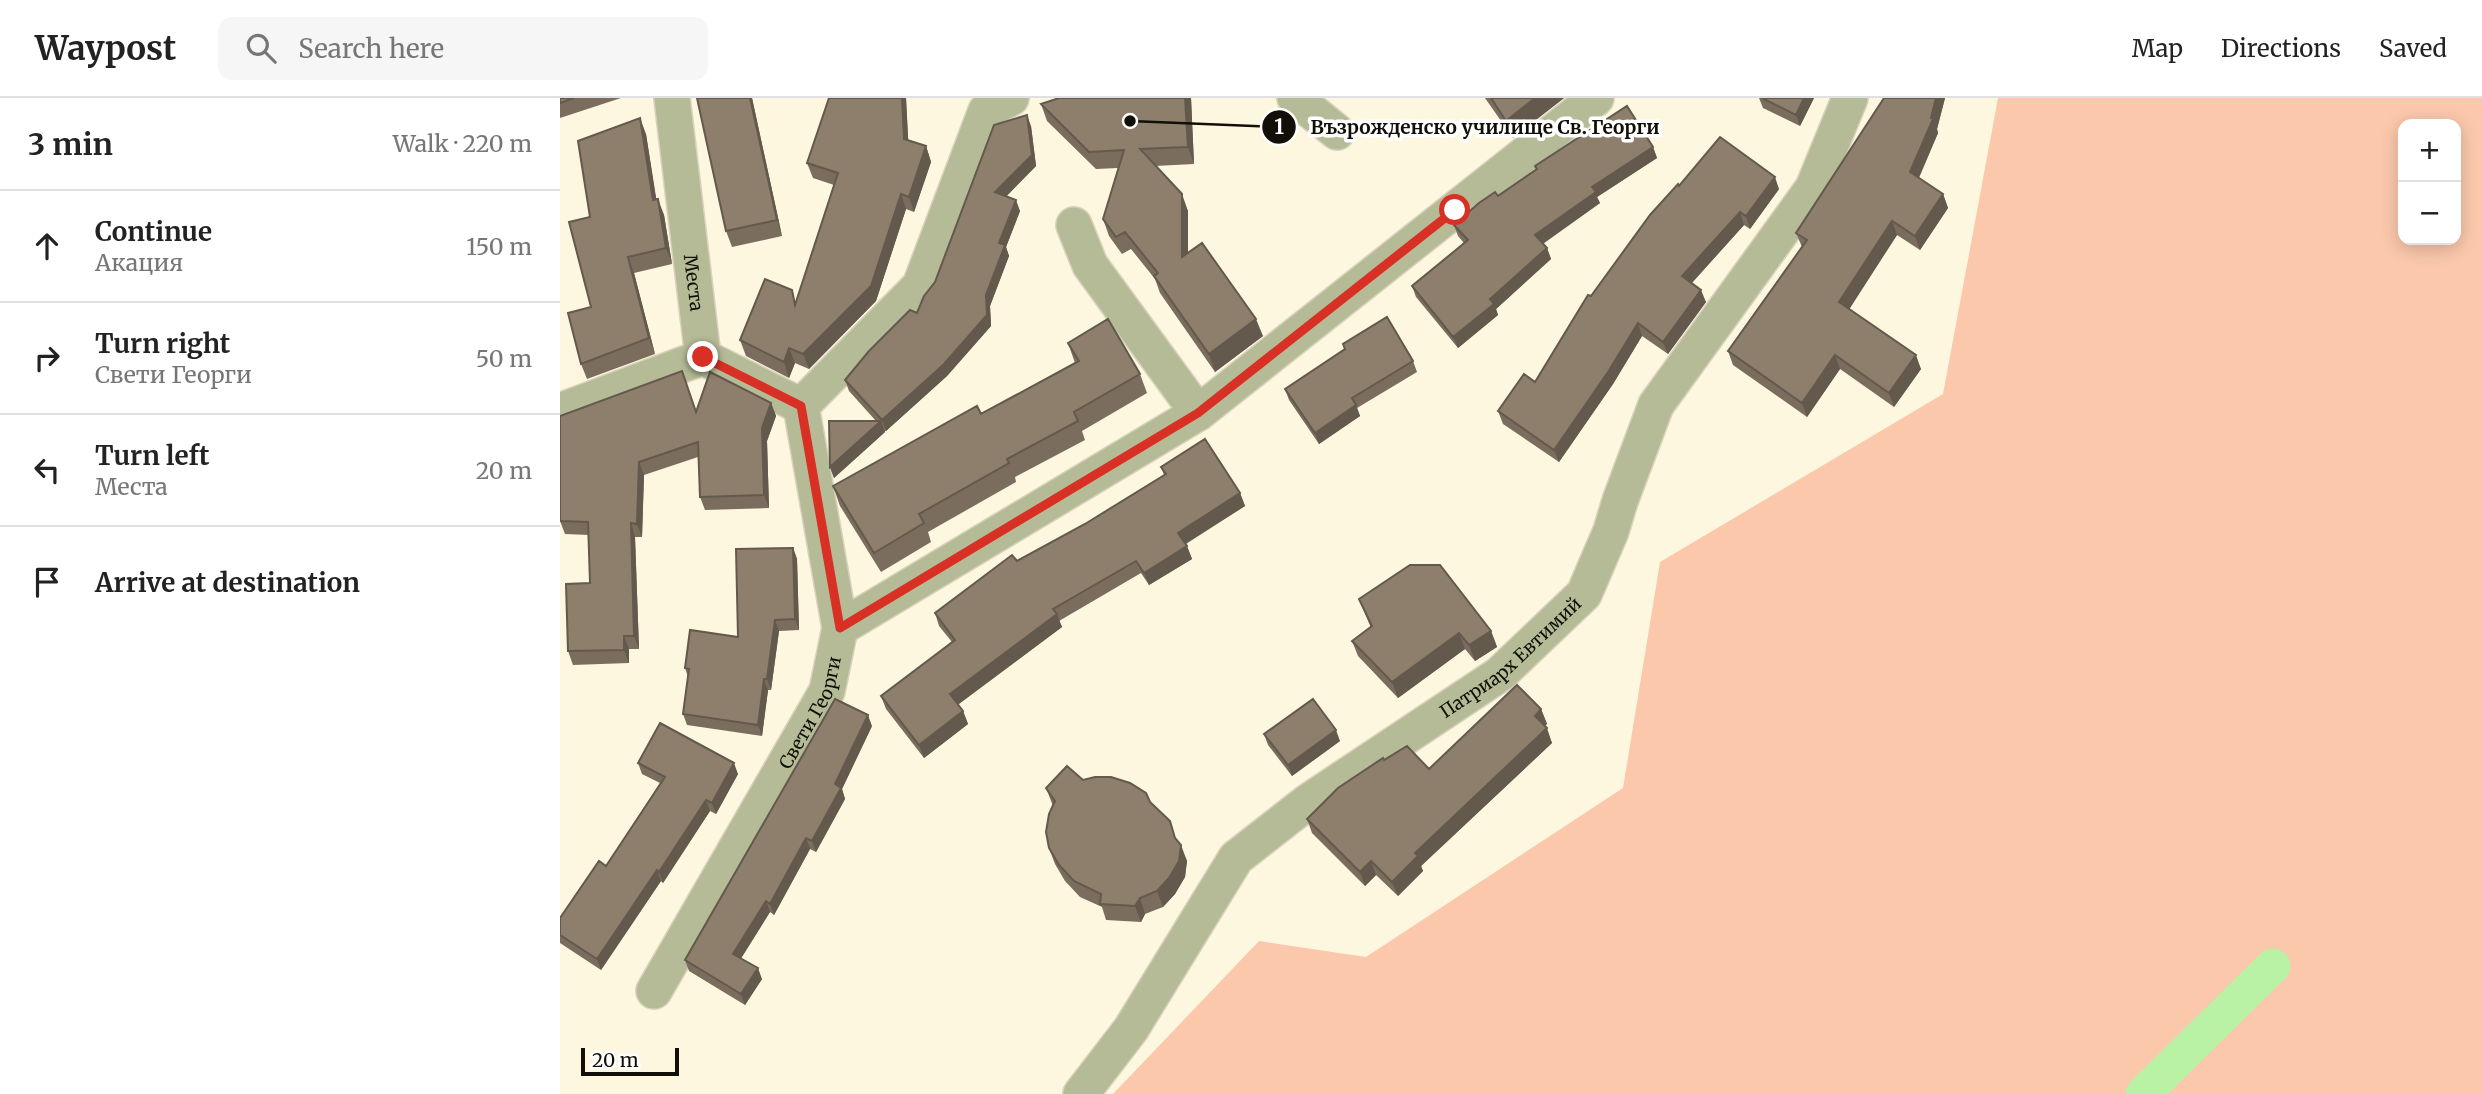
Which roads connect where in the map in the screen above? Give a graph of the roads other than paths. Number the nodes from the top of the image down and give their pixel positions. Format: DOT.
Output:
graph roads {
  1 [pos="672,98"];
  2 [pos="1011,98"];
  3 [pos="1295,98"];
  4 [pos="1596,98"];
  5 [pos="1850,98"];
  6 [pos="1337,132"];
  7 [pos="1074,225"];
  8 [pos="703,357"];
  9 [pos="801,406"];
  10 [pos="560,411"];
  11 [pos="1198,413"];
  12 [pos="840,628"];
  13 [pos="654,991"];
  14 [pos="1081,1094"];
  1 -- 8 [label="street, Места"];
  2 -- 9 [label="street"];
  3 -- 6 [label="street"];
  4 -- 11 [label="street"];
  5 -- 14 [label="street, Патриарх Евтимий"];
  7 -- 11 [label="street"];
  8 -- 9 [label="street"];
  8 -- 10 [label="street"];
  9 -- 12 [label="street, Свети Георги"];
  11 -- 12 [label="street"];
  12 -- 13 [label="street, Свети Георги"];
}
